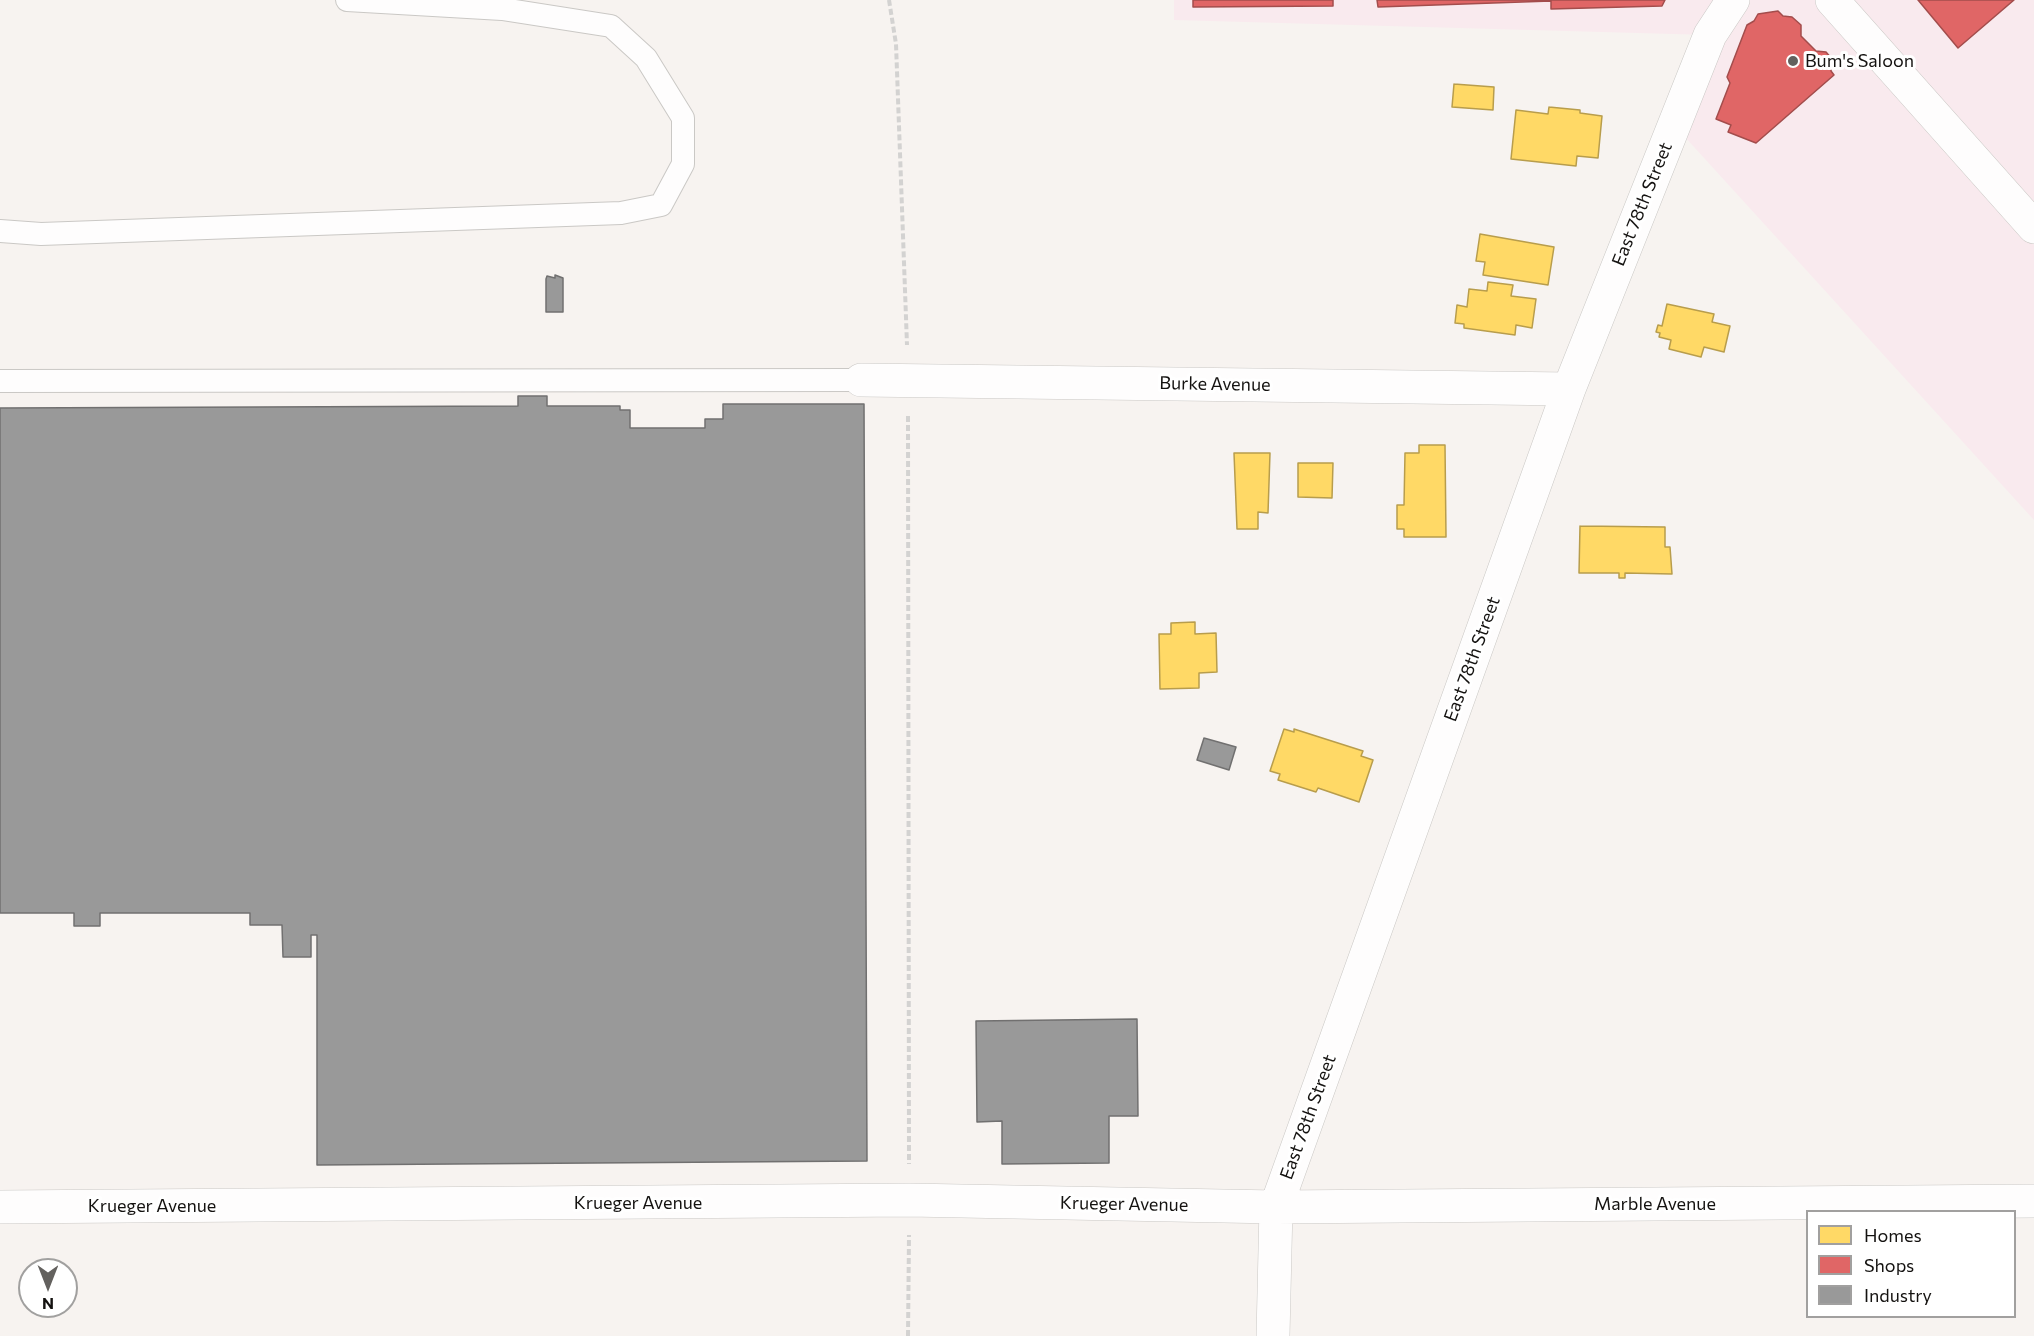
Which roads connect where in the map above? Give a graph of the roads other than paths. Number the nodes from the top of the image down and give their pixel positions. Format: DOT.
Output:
graph roads {
  1 [pos="347,0"];
  2 [pos="1733,0"];
  3 [pos="1832,0"];
  4 [pos="2034,227"];
  5 [pos="0,231"];
  6 [pos="861,380"];
  7 [pos="0,381"];
  8 [pos="1569,389"];
  9 [pos="2034,1202"];
  10 [pos="1276,1206"];
  11 [pos="0,1207"];
  12 [pos="1273,1336"];
  1 -- 5 [label="lane"];
  2 -- 8 [label="street, East 78th Street"];
  3 -- 4 [label="street"];
  6 -- 7 [label="lane"];
  6 -- 8 [label="street, Burke Avenue"];
  8 -- 10 [label="street, East 78th Street"];
  9 -- 10 [label="street, Marble Avenue"];
  10 -- 11 [label="street, Krueger Avenue"];
  10 -- 12 [label="street, East 78th Street"];
}
